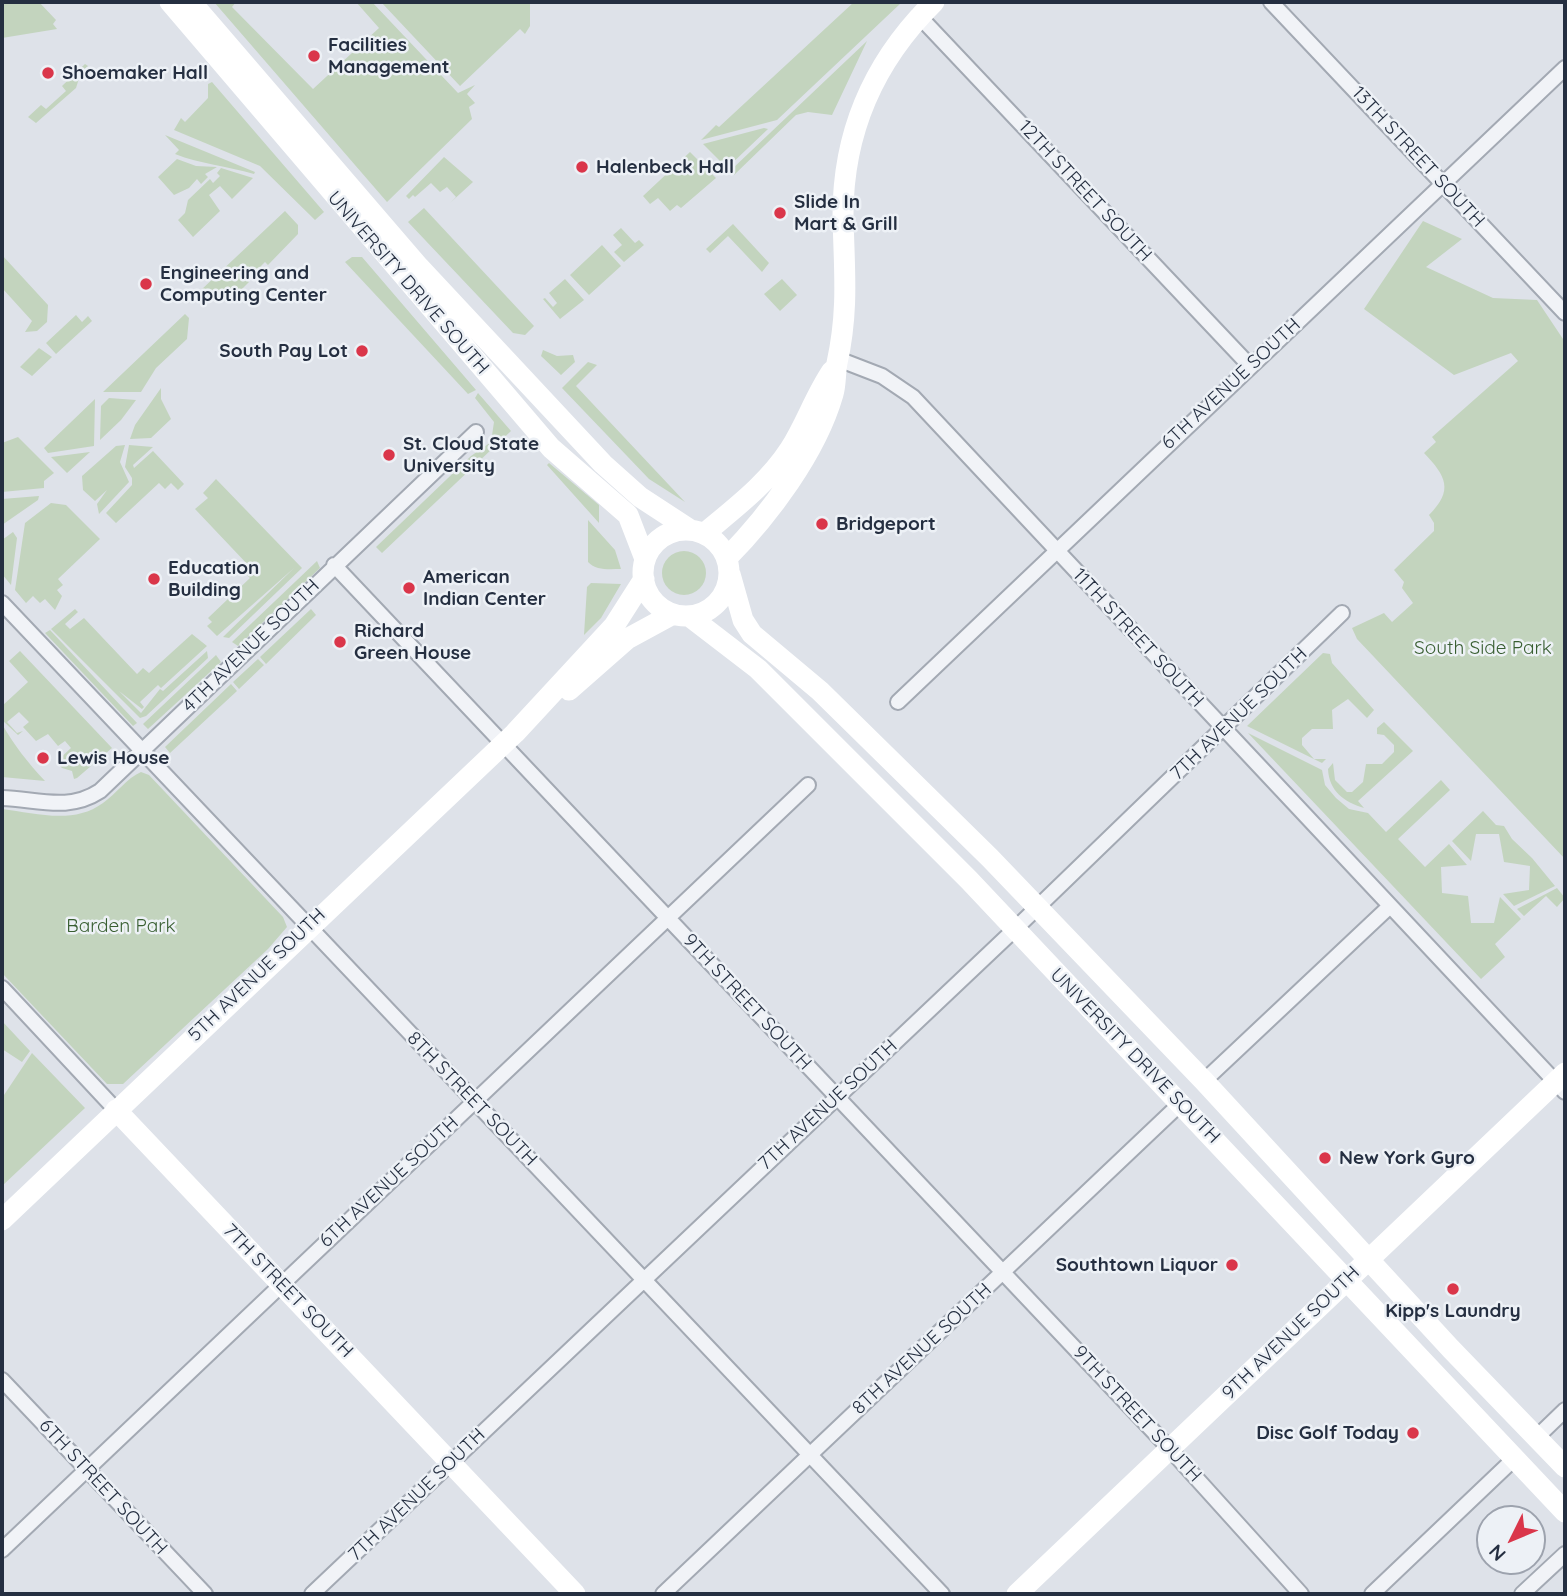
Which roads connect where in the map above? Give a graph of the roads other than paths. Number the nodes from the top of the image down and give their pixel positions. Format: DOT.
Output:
graph roads {
  1 [pos="170,2"];
  2 [pos="191,2"];
  3 [pos="1271,2"];
  4 [pos="927,9"];
  5 [pos="1565,68"];
  6 [pos="1443,184"];
  7 [pos="1565,313"];
  8 [pos="838,361"];
  9 [pos="1250,366"];
  10 [pos="476,432"];
  11 [pos="697,531"];
  12 [pos="1056,550"];
  13 [pos="334,565"];
  14 [pos="729,566"];
  15 [pos="644,569"];
  16 [pos="2,603"];
  17 [pos="1342,613"];
  18 [pos="681,615"];
  19 [pos="898,702"];
  20 [pos="1224,729"];
  21 [pos="509,738"];
  22 [pos="142,752"];
  23 [pos="808,785"];
  24 [pos="2,798"];
  25 [pos="1037,907"];
  26 [pos="1389,907"];
  27 [pos="667,918"];
  28 [pos="308,927"];
  29 [pos="1014,929"];
  30 [pos="2,988"];
  31 [pos="1204,1081"];
  32 [pos="1562,1082"];
  33 [pos="836,1096"];
  34 [pos="474,1102"];
  35 [pos="1181,1104"];
  36 [pos="116,1110"];
  37 [pos="2,1220"];
  38 [pos="1368,1259"];
  39 [pos="1003,1272"];
  40 [pos="643,1280"];
  41 [pos="1345,1280"];
  42 [pos="281,1283"];
  43 [pos="2,1380"];
  44 [pos="1565,1410"];
  45 [pos="1537,1437"];
  46 [pos="1170,1449"];
  47 [pos="810,1455"];
  48 [pos="1515,1458"];
  49 [pos="451,1462"];
  50 [pos="1565,1467"];
  51 [pos="87,1469"];
  52 [pos="1565,1512"];
  53 [pos="2,1550"];
  54 [pos="1565,1554"];
  55 [pos="205,1594"];
  56 [pos="312,1594"];
  57 [pos="575,1594"];
  58 [pos="663,1594"];
  59 [pos="942,1594"];
  60 [pos="1017,1594"];
  61 [pos="1301,1594"];
  62 [pos="1372,1594"];
  63 [pos="1521,1594"];
  1 -- 15 [label="street, UNIVERSITY DRIVE SOUTH"];
  2 -- 11 [label="street, UNIVERSITY DRIVE SOUTH"];
  3 -- 6 [label="street, 13TH STREET SOUTH"];
  4 -- 8 [label="street"];
  4 -- 9 [label="street, 12TH STREET SOUTH"];
  5 -- 6 [label="street, 6TH AVENUE SOUTH"];
  6 -- 7 [label="street, 13TH STREET SOUTH"];
  6 -- 9 [label="street, 6TH AVENUE SOUTH"];
  8 -- 11 [label="street"];
  8 -- 12 [label="street, 11TH STREET SOUTH"];
  8 -- 14 [label="street"];
  9 -- 12 [label="street, 6TH AVENUE SOUTH"];
  10 -- 13 [label="street, 4TH AVENUE SOUTH"];
  11 -- 14 [label="street"];
  11 -- 15 [label="street"];
  12 -- 19 [label="street, 6TH AVENUE SOUTH"];
  12 -- 20 [label="street, 11TH STREET SOUTH"];
  13 -- 21 [label="street, 9TH STREET SOUTH"];
  13 -- 22 [label="street, 4TH AVENUE SOUTH"];
  14 -- 18 [label="street"];
  14 -- 25 [label="street, UNIVERSITY DRIVE SOUTH"];
  15 -- 18 [label="street"];
  15 -- 21 [label="street, 5TH AVENUE SOUTH"];
  16 -- 22 [label="street, 8TH STREET SOUTH"];
  17 -- 20 [label="street, 7TH AVENUE SOUTH"];
  18 -- 21 [label="street, 5TH AVENUE SOUTH"];
  18 -- 29 [label="street, UNIVERSITY DRIVE SOUTH"];
  20 -- 25 [label="street, 7TH AVENUE SOUTH"];
  20 -- 26 [label="street, 11TH STREET SOUTH"];
  21 -- 27 [label="street, 9TH STREET SOUTH"];
  21 -- 28 [label="street, 5TH AVENUE SOUTH"];
  22 -- 24 [label="street, 4TH AVENUE SOUTH"];
  22 -- 28 [label="street, 8TH STREET SOUTH"];
  23 -- 27 [label="street, 6TH AVENUE SOUTH"];
  25 -- 29 [label="street, 7TH AVENUE SOUTH"];
  25 -- 31 [label="street, UNIVERSITY DRIVE SOUTH"];
  26 -- 31 [label="street"];
  26 -- 32 [label="street, 11TH STREET SOUTH"];
  27 -- 33 [label="street, 9TH STREET SOUTH"];
  27 -- 34 [label="street, 6TH AVENUE SOUTH"];
  28 -- 34 [label="street, 8TH STREET SOUTH"];
  28 -- 36 [label="street, 5TH AVENUE SOUTH"];
  29 -- 33 [label="street, 7TH AVENUE SOUTH"];
  29 -- 35 [label="street, UNIVERSITY DRIVE SOUTH"];
  30 -- 36 [label="street, 7TH STREET SOUTH"];
  31 -- 38 [label="street, UNIVERSITY DRIVE SOUTH"];
  32 -- 38 [label="street, 9TH AVENUE SOUTH"];
  33 -- 39 [label="street, 9TH STREET SOUTH"];
  33 -- 40 [label="street, 7TH AVENUE SOUTH"];
  34 -- 40 [label="street, 8TH STREET SOUTH"];
  34 -- 42 [label="street, 6TH AVENUE SOUTH"];
  35 -- 39 [label="street, 8TH AVENUE SOUTH"];
  35 -- 41 [label="street, UNIVERSITY DRIVE SOUTH"];
  36 -- 37 [label="street, 5TH AVENUE SOUTH"];
  36 -- 42 [label="street, 7TH STREET SOUTH"];
  38 -- 41 [label="street, 9TH AVENUE SOUTH"];
  38 -- 45 [label="street, UNIVERSITY DRIVE SOUTH"];
  39 -- 46 [label="street, 9TH STREET SOUTH"];
  39 -- 47 [label="street, 8TH AVENUE SOUTH"];
  40 -- 47 [label="street, 8TH STREET SOUTH"];
  40 -- 49 [label="street, 7TH AVENUE SOUTH"];
  41 -- 46 [label="street, 9TH AVENUE SOUTH"];
  41 -- 48 [label="street, UNIVERSITY DRIVE SOUTH"];
  42 -- 49 [label="street, 7TH STREET SOUTH"];
  42 -- 51 [label="street, 6TH AVENUE SOUTH"];
  43 -- 51 [label="street, 6TH STREET SOUTH"];
  44 -- 45 [label="street"];
  45 -- 50 [label="street, UNIVERSITY DRIVE SOUTH"];
  46 -- 60 [label="street, 9TH AVENUE SOUTH"];
  46 -- 61 [label="street, 9TH STREET SOUTH"];
  47 -- 58 [label="street, 8TH AVENUE SOUTH"];
  47 -- 59 [label="street, 8TH STREET SOUTH"];
  48 -- 52 [label="street, UNIVERSITY DRIVE SOUTH"];
  48 -- 62 [label="street"];
  49 -- 56 [label="street, 7TH AVENUE SOUTH"];
  49 -- 57 [label="street, 7TH STREET SOUTH"];
  51 -- 53 [label="street, 6TH AVENUE SOUTH"];
  51 -- 55 [label="street, 6TH STREET SOUTH"];
  54 -- 63 [label="street"];
}
